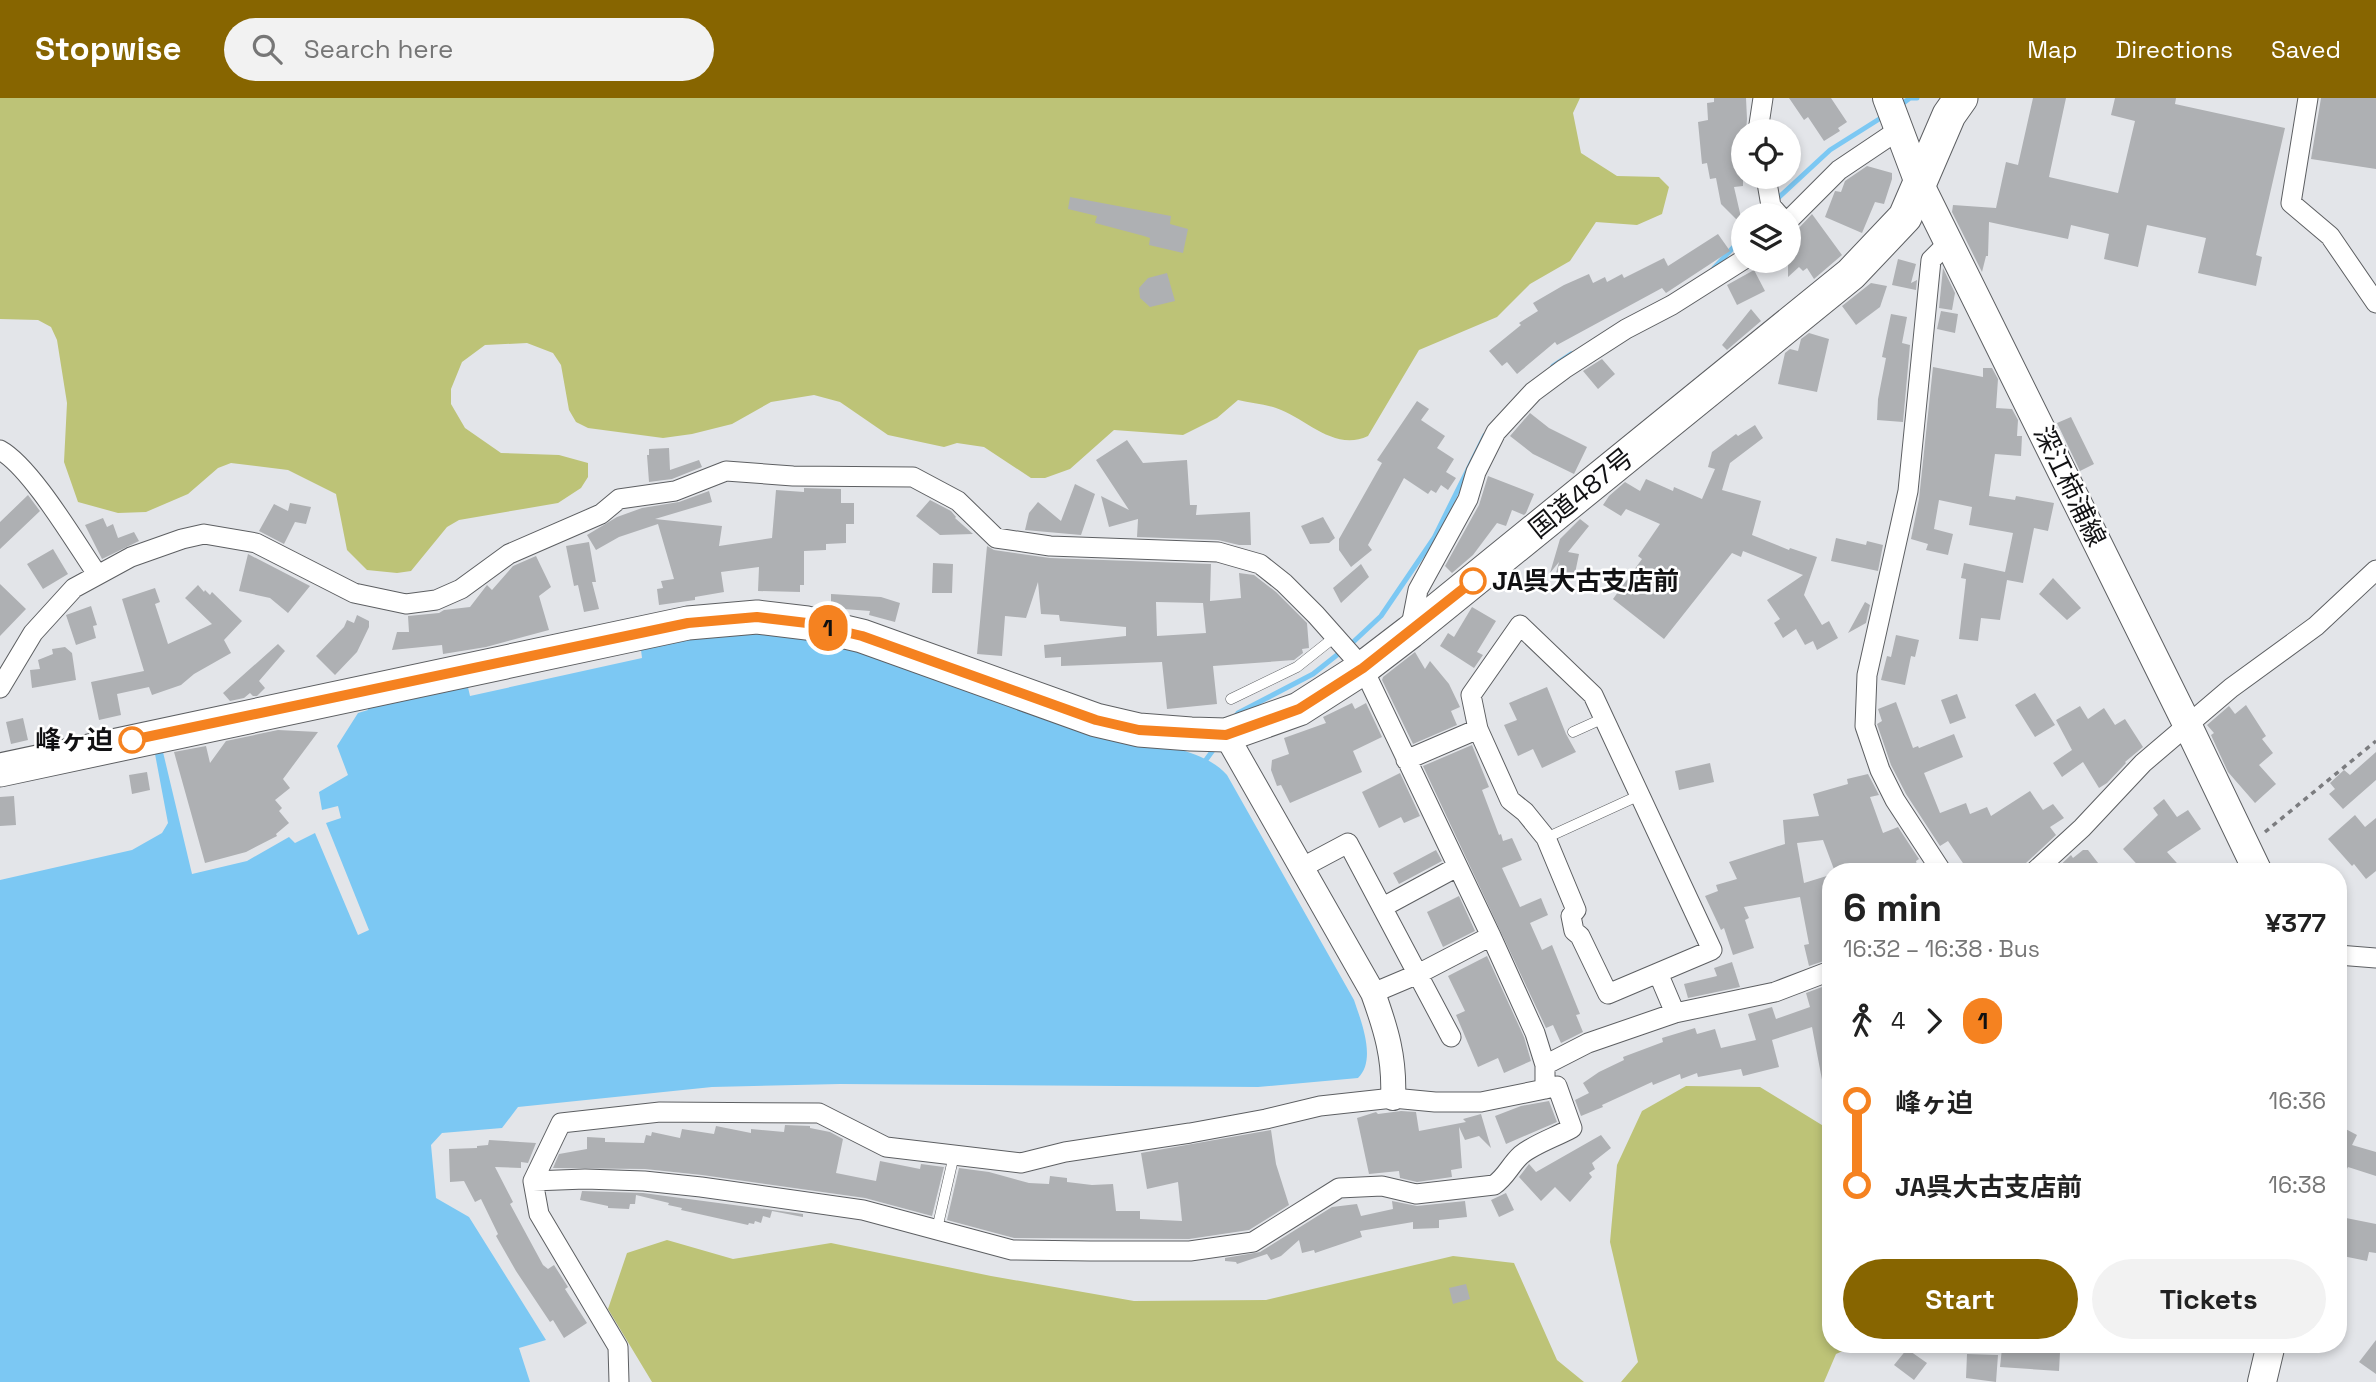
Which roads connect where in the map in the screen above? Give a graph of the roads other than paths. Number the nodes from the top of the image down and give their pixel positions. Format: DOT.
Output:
graph roads {
  1 [pos="1763,98"];
  2 [pos="1961,98"];
  3 [pos="2308,98"];
  4 [pos="1893,111"];
  5 [pos="1760,119"];
  6 [pos="1919,183"];
  7 [pos="1801,208"];
  8 [pos="1948,243"];
  9 [pos="1731,268"];
  10 [pos="2376,303"];
  11 [pos="0,450"];
  12 [pos="2376,570"];
  13 [pos="97,574"];
  14 [pos="1410,632"];
  15 [pos="1337,636"];
  16 [pos="1363,668"];
  17 [pos="0,688"];
  18 [pos="1231,699"];
  19 [pos="1604,718"];
  20 [pos="2187,724"];
  21 [pos="1478,729"];
  22 [pos="1573,732"];
  23 [pos="1226,735"];
  24 [pos="1406,760"];
  25 [pos="0,770"];
  26 [pos="1640,796"];
  27 [pos="1546,838"];
  28 [pos="2253,859"];
  29 [pos="1936,863"];
  30 [pos="2044,863"];
  31 [pos="1457,867"];
  32 [pos="1301,868"];
  33 [pos="1383,907"];
  34 [pos="1491,936"];
  35 [pos="2347,955"];
  36 [pos="2376,958"];
  37 [pos="1658,973"];
  38 [pos="1418,974"];
  39 [pos="1822,974"];
  40 [pos="1373,993"];
  41 [pos="1675,1013"];
  42 [pos="1451,1037"];
  43 [pos="1545,1065"];
  44 [pos="1545,1089"];
  45 [pos="1393,1098"];
  46 [pos="954,1155"];
  47 [pos="533,1181"];
  48 [pos="937,1229"];
  49 [pos="2269,1353"];
  50 [pos="619,1382"];
  51 [pos="2262,1382"];
  1 -- 5 [label="street"];
  2 -- 6 [label="highway, 国道487号"];
  3 -- 10 [label="street"];
  4 -- 6 [label="main road, 深江柿浦線"];
  4 -- 7 [label="street"];
  6 -- 8 [label="main road, 深江柿浦線"];
  6 -- 14 [label="highway, 国道487号"];
  8 -- 20 [label="main road, 深江柿浦線"];
  8 -- 29 [label="street"];
  9 -- 14 [label="street"];
  11 -- 13 [label="street"];
  12 -- 20 [label="street"];
  13 -- 15 [label="street"];
  13 -- 17 [label="street"];
  14 -- 16 [label="highway, 国道487号"];
  15 -- 16 [label="street"];
  15 -- 18 [label="lane"];
  16 -- 23 [label="highway, 国道487号"];
  16 -- 24 [label="street"];
  19 -- 21 [label="street"];
  19 -- 22 [label="lane"];
  19 -- 26 [label="street"];
  20 -- 28 [label="main road, 深江柿浦線"];
  20 -- 30 [label="street"];
  21 -- 24 [label="street"];
  21 -- 27 [label="street"];
  23 -- 25 [label="highway, 国道487号"];
  23 -- 32 [label="street"];
  24 -- 31 [label="street"];
  26 -- 27 [label="lane"];
  26 -- 37 [label="street"];
  27 -- 37 [label="street"];
  31 -- 33 [label="street"];
  31 -- 34 [label="street"];
  32 -- 33 [label="street"];
  32 -- 40 [label="street"];
  33 -- 38 [label="street"];
  34 -- 38 [label="street"];
  34 -- 43 [label="street"];
  35 -- 36 [label="street"];
  37 -- 41 [label="street"];
  38 -- 40 [label="street"];
  38 -- 42 [label="street"];
  39 -- 41 [label="street"];
  40 -- 45 [label="street"];
  41 -- 43 [label="street"];
  43 -- 44 [label="street"];
  44 -- 45 [label="street"];
  44 -- 48 [label="street"];
  45 -- 46 [label="street"];
  46 -- 47 [label="street"];
  46 -- 48 [label="lane"];
  47 -- 48 [label="street"];
  47 -- 50 [label="street"];
  49 -- 51 [label="main road"];
}
